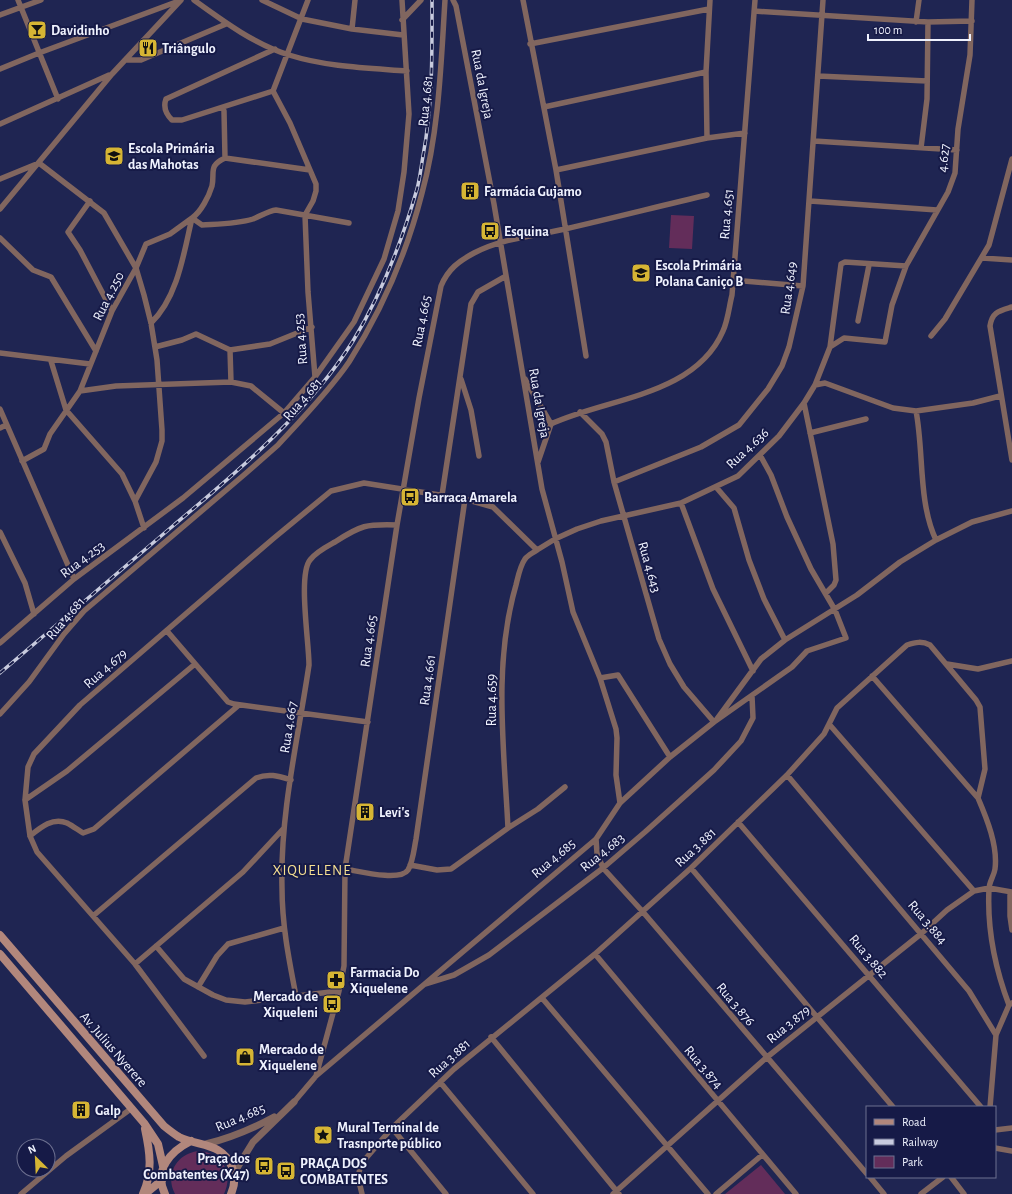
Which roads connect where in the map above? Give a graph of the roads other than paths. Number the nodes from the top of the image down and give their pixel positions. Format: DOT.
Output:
graph roads {
  1 [pos="18,0"];
  2 [pos="41,0"];
  3 [pos="181,0"];
  4 [pos="194,0"];
  5 [pos="262,0"];
  6 [pos="308,0"];
  7 [pos="355,0"];
  8 [pos="402,0"];
  9 [pos="421,0"];
  10 [pos="445,0"];
  11 [pos="453,0"];
  12 [pos="523,0"];
  13 [pos="710,0"];
  14 [pos="755,0"];
  15 [pos="823,0"];
  16 [pos="919,0"];
  17 [pos="972,0"];
  18 [pos="20,7"];
  19 [pos="709,9"];
  20 [pos="754,11"];
  21 [pos="822,14"];
  22 [pos="0,15"];
  23 [pos="302,19"];
  24 [pos="402,20"];
  25 [pos="972,21"];
  26 [pos="916,22"];
  27 [pos="928,22"];
  28 [pos="226,24"];
  29 [pos="352,29"];
  30 [pos="403,35"];
  31 [pos="530,44"];
  32 [pos="275,49"];
  33 [pos="39,52"];
  34 [pos="288,54"];
  35 [pos="125,60"];
  36 [pos="0,69"];
  37 [pos="407,71"];
  38 [pos="706,72"];
  39 [pos="112,74"];
  40 [pos="818,76"];
  41 [pos="927,81"];
  42 [pos="273,90"];
  43 [pos="58,99"];
  44 [pos="544,107"];
  45 [pos="224,111"];
  46 [pos="0,124"];
  47 [pos="745,133"];
  48 [pos="707,138"];
  49 [pos="814,141"];
  50 [pos="922,148"];
  51 [pos="957,150"];
  52 [pos="225,158"];
  53 [pos="1012,159"];
  54 [pos="39,163"];
  55 [pos="310,170"];
  56 [pos="556,170"];
  57 [pos="0,179"];
  58 [pos="707,195"];
  59 [pos="90,201"];
  60 [pos="810,201"];
  61 [pos="0,209"];
  62 [pos="937,210"];
  63 [pos="305,215"];
  64 [pos="192,218"];
  65 [pos="349,223"];
  66 [pos="565,229"];
  67 [pos="0,238"];
  68 [pos="500,242"];
  69 [pos="982,258"];
  70 [pos="1012,260"];
  71 [pos="869,265"];
  72 [pos="906,266"];
  73 [pos="136,268"];
  74 [pos="506,276"];
  75 [pos="732,280"];
  76 [pos="802,286"];
  77 [pos="1012,307"];
  78 [pos="112,311"];
  79 [pos="858,321"];
  80 [pos="151,323"];
  81 [pos="312,328"];
  82 [pos="931,336"];
  83 [pos="155,347"];
  84 [pos="830,347"];
  85 [pos="230,350"];
  86 [pos="96,351"];
  87 [pos="0,353"];
  88 [pos="586,356"];
  89 [pos="51,360"];
  90 [pos="90,364"];
  91 [pos="523,374"];
  92 [pos="315,377"];
  93 [pos="460,377"];
  94 [pos="231,382"];
  95 [pos="160,384"];
  96 [pos="815,385"];
  97 [pos="80,390"];
  98 [pos="1000,396"];
  99 [pos="804,404"];
  100 [pos="0,409"];
  101 [pos="66,410"];
  102 [pos="916,411"];
  103 [pos="284,412"];
  104 [pos="580,412"];
  105 [pos="866,419"];
  106 [pos="551,424"];
  107 [pos="6,426"];
  108 [pos="0,428"];
  109 [pos="810,433"];
  110 [pos="760,455"];
  111 [pos="479,456"];
  112 [pos="1012,458"];
  113 [pos="22,461"];
  114 [pos="538,463"];
  115 [pos="614,482"];
  116 [pos="716,487"];
  117 [pos="404,490"];
  118 [pos="442,495"];
  119 [pos="465,499"];
  120 [pos="135,502"];
  121 [pos="681,503"];
  122 [pos="1012,511"];
  123 [pos="623,516"];
  124 [pos="397,525"];
  125 [pos="144,528"];
  126 [pos="0,532"];
  127 [pos="555,539"];
  128 [pos="936,540"];
  129 [pos="538,550"];
  130 [pos="74,579"];
  131 [pos="826,594"];
  132 [pos="835,610"];
  133 [pos="34,614"];
  134 [pos="167,631"];
  135 [pos="785,640"];
  136 [pos="0,643"];
  137 [pos="1012,661"];
  138 [pos="195,664"];
  139 [pos="947,664"];
  140 [pos="753,671"];
  141 [pos="872,676"];
  142 [pos="600,678"];
  143 [pos="752,696"];
  144 [pos="239,705"];
  145 [pos="302,713"];
  146 [pos="0,714"];
  147 [pos="368,722"];
  148 [pos="714,722"];
  149 [pos="829,724"];
  150 [pos="670,757"];
  151 [pos="787,775"];
  152 [pos="291,780"];
  153 [pos="565,787"];
  154 [pos="978,798"];
  155 [pos="25,800"];
  156 [pos="620,803"];
  157 [pos="738,822"];
  158 [pos="284,828"];
  159 [pos="508,828"];
  160 [pos="30,836"];
  161 [pos="596,838"];
  162 [pos="410,865"];
  163 [pos="603,868"];
  164 [pos="691,868"];
  165 [pos="345,870"];
  166 [pos="989,888"];
  167 [pos="974,891"];
  168 [pos="1011,892"];
  169 [pos="643,912"];
  170 [pos="93,916"];
  171 [pos="284,928"];
  172 [pos="1012,930"];
  173 [pos="922,933"];
  174 [pos="0,935"];
  175 [pos="156,946"];
  176 [pos="0,954"];
  177 [pos="595,954"];
  178 [pos="135,964"];
  179 [pos="870,975"];
  180 [pos="423,985"];
  181 [pos="198,987"];
  182 [pos="339,991"];
  183 [pos="296,996"];
  184 [pos="542,998"];
  185 [pos="1010,1004"];
  186 [pos="817,1016"];
  187 [pos="996,1035"];
  188 [pos="491,1037"];
  189 [pos="204,1056"];
  190 [pos="766,1058"];
  191 [pos="316,1076"];
  192 [pos="440,1082"];
  193 [pos="294,1102"];
  194 [pos="718,1103"];
  195 [pos="892,1106"];
  196 [pos="980,1106"];
  197 [pos="990,1106"];
  198 [pos="132,1108"];
  199 [pos="282,1112"];
  200 [pos="144,1123"];
  201 [pos="392,1128"];
  202 [pos="1012,1128"];
  203 [pos="996,1130"];
  204 [pos="192,1141"];
  205 [pos="206,1144"];
  206 [pos="669,1146"];
  207 [pos="996,1148"];
  208 [pos="1012,1151"];
  209 [pos="762,1155"];
  210 [pos="163,1166"];
  211 [pos="234,1173"];
  212 [pos="866,1173"];
  213 [pos="871,1178"];
  214 [pos="942,1178"];
  215 [pos="952,1178"];
  216 [pos="162,1180"];
  217 [pos="234,1192"];
  218 [pos="616,1193"];
  219 [pos="21,1194"];
  220 [pos="144,1194"];
  221 [pos="165,1194"];
  222 [pos="362,1194"];
  223 [pos="446,1194"];
  224 [pos="533,1194"];
  225 [pos="708,1194"];
  226 [pos="716,1194"];
  227 [pos="796,1194"];
  228 [pos="884,1194"];
  229 [pos="921,1194"];
  230 [pos="964,1194"];
  1 -- 18 [label="street"];
  2 -- 18 [label="street"];
  3 -- 33 [label="street"];
  3 -- 35 [label="street"];
  4 -- 28 [label="street"];
  5 -- 23 [label="street"];
  6 -- 23 [label="street"];
  7 -- 29 [label="street"];
  8 -- 24 [label="street"];
  9 -- 24 [label="street"];
  10 -- 146 [label="street, Rua 4.681"];
  11 -- 68 [label="street, Rua da Igreja"];
  12 -- 31 [label="street"];
  13 -- 19 [label="street"];
  14 -- 20 [label="street, Rua 4.651"];
  15 -- 21 [label="street, Rua 4.649"];
  16 -- 26 [label="street"];
  17 -- 25 [label="street, 4.627"];
  18 -- 22 [label="street"];
  18 -- 33 [label="street"];
  19 -- 31 [label="street"];
  19 -- 38 [label="street"];
  20 -- 21 [label="street"];
  20 -- 47 [label="street, Rua 4.651"];
  21 -- 26 [label="street"];
  21 -- 40 [label="street, Rua 4.649"];
  23 -- 29 [label="street"];
  23 -- 34 [label="street"];
  24 -- 30 [label="street"];
  25 -- 27 [label="street"];
  25 -- 51 [label="street, 4.627"];
  26 -- 27 [label="street"];
  27 -- 41 [label="street"];
  28 -- 32 [label="street"];
  28 -- 35 [label="street"];
  29 -- 30 [label="street"];
  30 -- 37 [label="street"];
  31 -- 44 [label="street"];
  32 -- 34 [label="street"];
  32 -- 42 [label="street"];
  33 -- 36 [label="street"];
  33 -- 43 [label="street"];
  34 -- 37 [label="street"];
  34 -- 42 [label="street"];
  35 -- 39 [label="street"];
  37 -- 92 [label="street"];
  38 -- 44 [label="street"];
  38 -- 48 [label="street"];
  39 -- 43 [label="street"];
  39 -- 54 [label="street"];
  40 -- 41 [label="street"];
  40 -- 49 [label="street, Rua 4.649"];
  41 -- 50 [label="street"];
  42 -- 55 [label="street, Rua 4.253"];
  43 -- 46 [label="street"];
  44 -- 56 [label="street"];
  45 -- 52 [label="street"];
  47 -- 48 [label="street"];
  47 -- 75 [label="street, Rua 4.651"];
  48 -- 56 [label="street"];
  49 -- 50 [label="street"];
  49 -- 60 [label="street, Rua 4.649"];
  50 -- 51 [label="street"];
  51 -- 62 [label="street, 4.627"];
  52 -- 55 [label="street"];
  52 -- 64 [label="street"];
  53 -- 69 [label="street"];
  54 -- 57 [label="street"];
  54 -- 59 [label="street, Rua 4.250"];
  54 -- 61 [label="street"];
  55 -- 63 [label="street, Rua 4.253"];
  56 -- 66 [label="street"];
  58 -- 66 [label="street, Rua 4.665"];
  59 -- 73 [label="street, Rua 4.250"];
  59 -- 78 [label="street"];
  60 -- 62 [label="street"];
  60 -- 76 [label="street, Rua 4.649"];
  62 -- 72 [label="street, 4.627"];
  63 -- 64 [label="street"];
  63 -- 65 [label="street"];
  63 -- 81 [label="street, Rua 4.253"];
  64 -- 73 [label="street"];
  64 -- 80 [label="street"];
  66 -- 68 [label="street, Rua 4.665"];
  66 -- 88 [label="street"];
  67 -- 86 [label="street"];
  68 -- 74 [label="street, Rua da Igreja"];
  68 -- 117 [label="street, Rua 4.665"];
  69 -- 70 [label="street"];
  69 -- 82 [label="street"];
  71 -- 72 [label="street"];
  71 -- 79 [label="street"];
  71 -- 84 [label="street, Rua 4.636"];
  72 -- 84 [label="street, 4.627"];
  73 -- 78 [label="street, Rua 4.250"];
  73 -- 80 [label="street"];
  74 -- 91 [label="street, Rua da Igreja"];
  74 -- 93 [label="street"];
  75 -- 76 [label="street"];
  75 -- 104 [label="street, Rua 4.651"];
  76 -- 115 [label="street, Rua 4.649"];
  77 -- 98 [label="street"];
  78 -- 86 [label="street, Rua 4.250"];
  80 -- 83 [label="street"];
  81 -- 85 [label="street"];
  81 -- 92 [label="street, Rua 4.253"];
  83 -- 85 [label="street"];
  83 -- 95 [label="street"];
  84 -- 96 [label="street, Rua 4.636"];
  85 -- 94 [label="street"];
  86 -- 90 [label="street, Rua 4.250"];
  87 -- 89 [label="street"];
  89 -- 90 [label="street"];
  89 -- 101 [label="street"];
  90 -- 97 [label="street, Rua 4.250"];
  91 -- 106 [label="street"];
  91 -- 114 [label="street, Rua da Igreja"];
  92 -- 103 [label="street, Rua 4.253"];
  93 -- 111 [label="street"];
  93 -- 118 [label="street"];
  94 -- 95 [label="street"];
  94 -- 103 [label="street"];
  95 -- 97 [label="street"];
  95 -- 120 [label="street"];
  96 -- 99 [label="street, Rua 4.636"];
  96 -- 102 [label="street"];
  97 -- 101 [label="street, Rua 4.250"];
  98 -- 102 [label="street"];
  98 -- 112 [label="street"];
  99 -- 109 [label="street"];
  99 -- 110 [label="street, Rua 4.636"];
  100 -- 107 [label="street"];
  101 -- 113 [label="street, Rua 4.250"];
  101 -- 120 [label="street"];
  102 -- 128 [label="street"];
  103 -- 125 [label="street, Rua 4.253"];
  104 -- 106 [label="street, Rua 4.651"];
  104 -- 115 [label="street, Rua 4.643"];
  105 -- 109 [label="street"];
  106 -- 114 [label="street"];
  107 -- 108 [label="street"];
  107 -- 113 [label="street"];
  109 -- 131 [label="street"];
  110 -- 116 [label="street, Rua 4.636"];
  110 -- 131 [label="street"];
  113 -- 130 [label="street"];
  114 -- 127 [label="street, Rua da Igreja"];
  115 -- 123 [label="street, Rua 4.643"];
  116 -- 121 [label="street, Rua 4.636"];
  116 -- 135 [label="street"];
  117 -- 118 [label="street"];
  117 -- 124 [label="street, Rua 4.665"];
  117 -- 134 [label="street, Rua 4.679"];
  118 -- 119 [label="street"];
  119 -- 129 [label="street"];
  119 -- 162 [label="street, Rua 4.661"];
  120 -- 125 [label="street"];
  121 -- 123 [label="street, Rua 4.636"];
  121 -- 140 [label="street"];
  122 -- 128 [label="street"];
  123 -- 127 [label="street, Rua 4.636"];
  123 -- 148 [label="street, Rua 4.643"];
  124 -- 145 [label="street, Rua 4.667"];
  124 -- 147 [label="street, Rua 4.665"];
  125 -- 130 [label="street, Rua 4.253"];
  126 -- 133 [label="street"];
  127 -- 129 [label="street, Rua 4.636"];
  127 -- 142 [label="street, Rua da Igreja"];
  128 -- 132 [label="street"];
  129 -- 159 [label="street, Rua 4.659"];
  130 -- 133 [label="street, Rua 4.253"];
  131 -- 132 [label="street"];
  132 -- 135 [label="street"];
  132 -- 143 [label="street, Rua 4.685"];
  133 -- 136 [label="street, Rua 4.253"];
  134 -- 138 [label="street"];
  134 -- 155 [label="street, Rua 4.679"];
  135 -- 140 [label="street"];
  137 -- 139 [label="street"];
  138 -- 144 [label="street"];
  138 -- 155 [label="street"];
  139 -- 141 [label="street, Rua 3.881"];
  139 -- 154 [label="street, Rua 3.881"];
  140 -- 148 [label="street"];
  141 -- 149 [label="street, Rua 3.881"];
  141 -- 154 [label="street"];
  142 -- 150 [label="street"];
  142 -- 156 [label="street, Rua da Igreja"];
  143 -- 148 [label="street, Rua 4.685"];
  143 -- 163 [label="street, Rua 4.683"];
  144 -- 145 [label="street"];
  144 -- 160 [label="street"];
  145 -- 147 [label="street"];
  145 -- 152 [label="street, Rua 4.667"];
  147 -- 165 [label="street, Rua 4.665"];
  148 -- 150 [label="street, Rua 4.685"];
  149 -- 151 [label="street, Rua 3.881"];
  149 -- 167 [label="street"];
  150 -- 156 [label="street, Rua 4.685"];
  151 -- 157 [label="street, Rua 3.881"];
  151 -- 173 [label="street, Rua 3.884"];
  152 -- 158 [label="street, Rua 4.667"];
  152 -- 170 [label="street"];
  153 -- 159 [label="street"];
  154 -- 166 [label="street"];
  155 -- 160 [label="street, Rua 4.679"];
  156 -- 161 [label="street, Rua 4.685"];
  157 -- 164 [label="street, Rua 3.881"];
  157 -- 179 [label="street, Rua 3.882"];
  158 -- 171 [label="street, Rua 4.667"];
  158 -- 175 [label="street"];
  159 -- 162 [label="street"];
  160 -- 170 [label="street, Rua 4.679"];
  161 -- 163 [label="street"];
  161 -- 180 [label="street, Rua 4.685"];
  162 -- 165 [label="street"];
  163 -- 169 [label="street, Rua 3.876"];
  163 -- 180 [label="street, Rua 4.683"];
  164 -- 169 [label="street, Rua 3.881"];
  164 -- 186 [label="street"];
  165 -- 182 [label="street, Rua 4.665"];
  166 -- 167 [label="street, Rua 3.879"];
  166 -- 168 [label="street, Rua 3.879"];
  166 -- 185 [label="street"];
  167 -- 173 [label="street, Rua 3.879"];
  168 -- 172 [label="street"];
  169 -- 177 [label="street, Rua 3.881"];
  169 -- 190 [label="street, Rua 3.876"];
  170 -- 178 [label="street, Rua 4.679"];
  171 -- 181 [label="street"];
  171 -- 183 [label="street, Rua 4.667"];
  173 -- 179 [label="street, Rua 3.879"];
  173 -- 187 [label="street, Rua 3.884"];
  174 -- 204 [label="main road, Av. Julius Nyerere"];
  175 -- 178 [label="street"];
  175 -- 181 [label="street"];
  176 -- 198 [label="main road, Av. Julius Nyerere"];
  177 -- 184 [label="street, Rua 3.881"];
  177 -- 194 [label="street, Rua 3.874"];
  178 -- 189 [label="street, Rua 4.679"];
  179 -- 186 [label="street, Rua 3.879"];
  179 -- 196 [label="street, Rua 3.882"];
  180 -- 191 [label="street, Rua 4.685"];
  181 -- 183 [label="street"];
  182 -- 183 [label="street"];
  182 -- 191 [label="street, Rua 4.665"];
  184 -- 188 [label="street, Rua 3.881"];
  184 -- 206 [label="street"];
  185 -- 187 [label="street"];
  186 -- 190 [label="street, Rua 3.879"];
  186 -- 195 [label="street"];
  187 -- 197 [label="street"];
  188 -- 192 [label="street, Rua 3.881"];
  188 -- 218 [label="street"];
  190 -- 194 [label="street, Rua 3.879"];
  190 -- 212 [label="street, Rua 3.876"];
  191 -- 193 [label="street, Rua 4.685"];
  192 -- 201 [label="street, Rua 3.881"];
  192 -- 224 [label="street"];
  193 -- 199 [label="street, Rua 4.685"];
  194 -- 206 [label="street, Rua 3.879"];
  194 -- 209 [label="street, Rua 3.874"];
  198 -- 200 [label="main road, Av. Julius Nyerere"];
  198 -- 219 [label="street"];
  199 -- 205 [label="street, Rua 4.685"];
  199 -- 211 [label="street, Rua 4.685"];
  200 -- 210 [label="main road, Av. Julius Nyerere"];
  200 -- 220 [label="main road"];
  201 -- 222 [label="street, Rua 3.881"];
  201 -- 223 [label="street"];
  202 -- 203 [label="street"];
  204 -- 205 [label="main road"];
  204 -- 210 [label="main road"];
  205 -- 211 [label="main road"];
  206 -- 218 [label="street, Rua 3.879"];
  206 -- 225 [label="street"];
  207 -- 208 [label="street"];
  209 -- 226 [label="street"];
  209 -- 227 [label="street, Rua 3.874"];
  210 -- 216 [label="main road, Av. Julius Nyerere"];
  211 -- 217 [label="main road"];
  213 -- 228 [label="street"];
  214 -- 229 [label="street"];
  215 -- 230 [label="street"];
  216 -- 220 [label="main road"];
  216 -- 221 [label="main road, Av. Julius Nyerere"];
}
